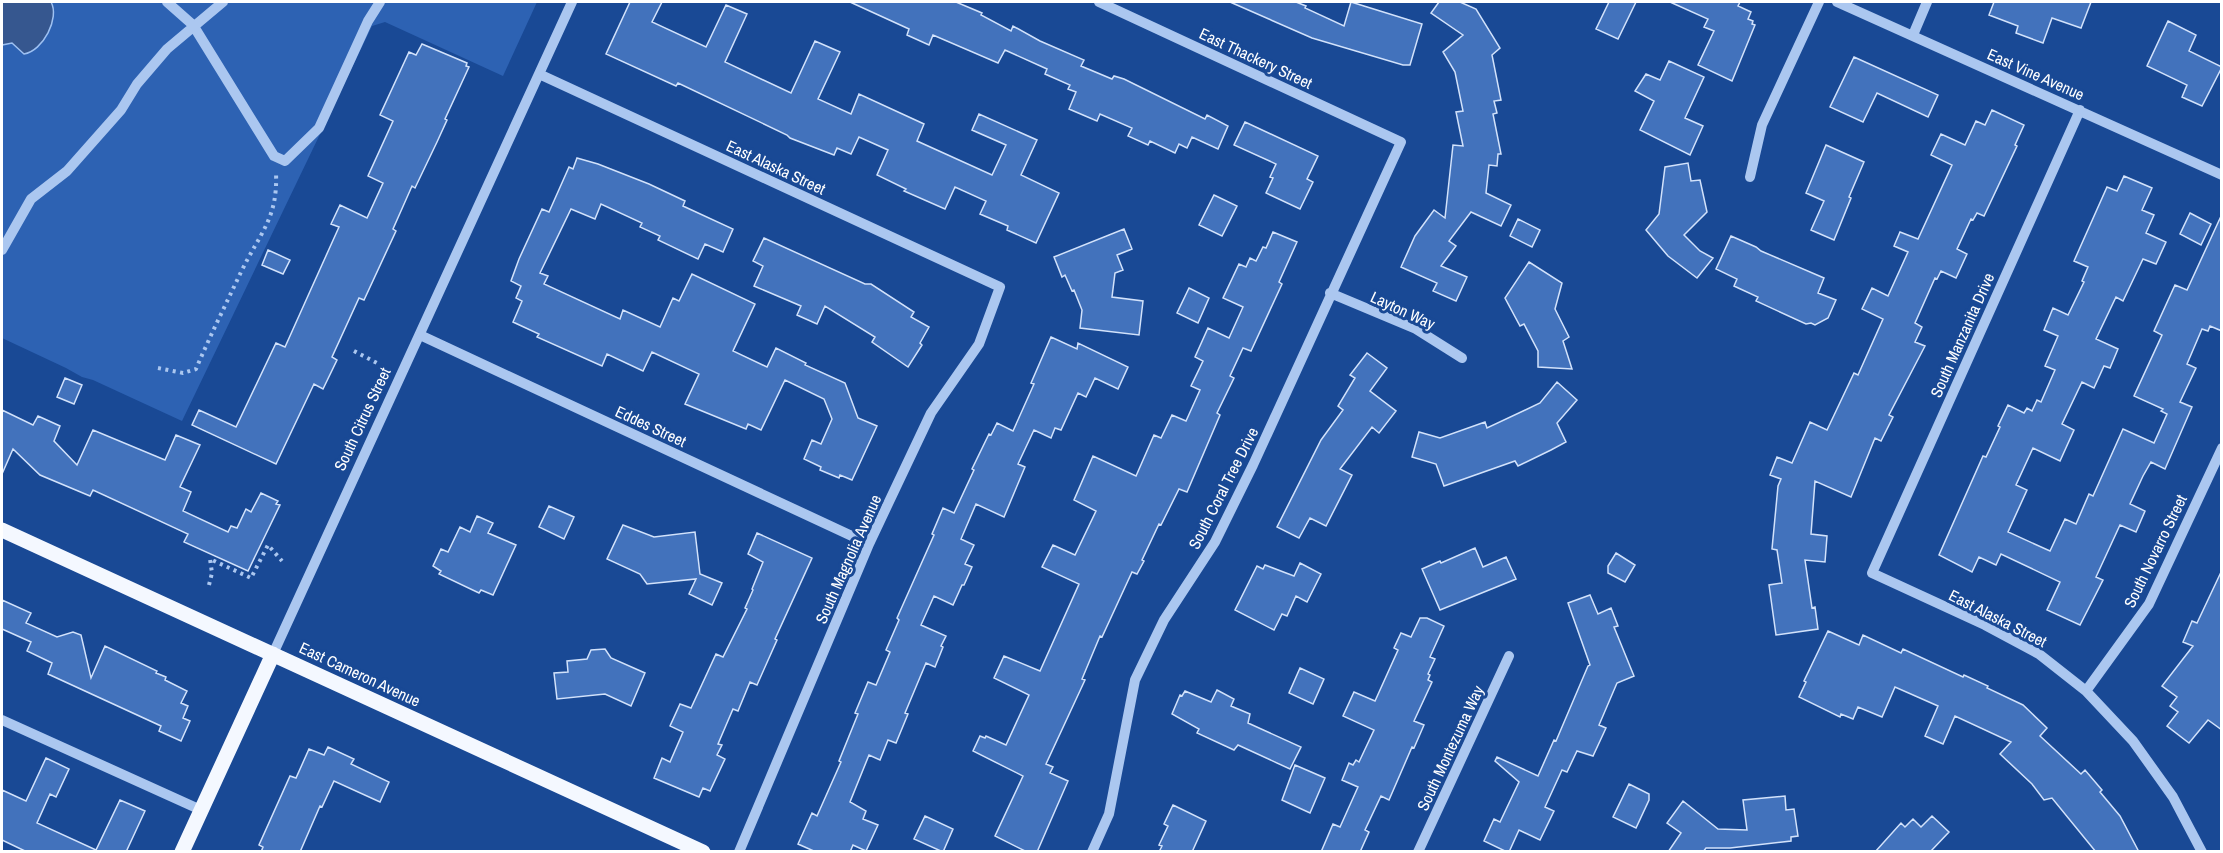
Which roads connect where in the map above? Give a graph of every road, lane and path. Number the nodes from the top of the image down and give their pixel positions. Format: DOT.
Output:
graph roads {
  1 [pos="166,2"];
  2 [pos="223,2"];
  3 [pos="380,2"];
  4 [pos="572,2"];
  5 [pos="1099,2"];
  6 [pos="1819,2"];
  7 [pos="1836,2"];
  8 [pos="1927,2"];
  9 [pos="193,25"];
  10 [pos="1913,35"];
  11 [pos="539,74"];
  12 [pos="2080,110"];
  13 [pos="1401,142"];
  14 [pos="285,161"];
  15 [pos="2222,175"];
  16 [pos="1750,177"];
  17 [pos="2,250"];
  18 [pos="1000,287"];
  19 [pos="1330,293"];
  20 [pos="420,335"];
  21 [pos="354,351"];
  22 [pos="1462,358"];
  23 [pos="377,363"];
  24 [pos="158,368"];
  25 [pos="2222,448"];
  26 [pos="2,530"];
  27 [pos="869,543"];
  28 [pos="282,561"];
  29 [pos="1872,573"];
  30 [pos="209,585"];
  31 [pos="273,654"];
  32 [pos="1509,657"];
  33 [pos="2086,691"];
  34 [pos="2,720"];
  35 [pos="201,810"];
  36 [pos="182,852"];
  37 [pos="704,852"];
  38 [pos="739,852"];
  39 [pos="1092,852"];
  40 [pos="1418,852"];
  41 [pos="2202,852"];
  1 -- 9 [label="street"];
  2 -- 9 [label="street"];
  3 -- 14 [label="street"];
  4 -- 11 [label="street, South Citrus Street"];
  5 -- 13 [label="street, East Thackery Street"];
  6 -- 16 [label="street"];
  7 -- 10 [label="street, East Vine Avenue"];
  8 -- 10 [label="street"];
  9 -- 14 [label="street"];
  9 -- 17 [label="street"];
  10 -- 12 [label="street, East Vine Avenue"];
  11 -- 18 [label="street, East Alaska Street"];
  11 -- 20 [label="street, South Citrus Street"];
  12 -- 15 [label="street, East Vine Avenue"];
  12 -- 29 [label="street, South Manzanita Drive"];
  13 -- 19 [label="street, South Coral Tree Drive"];
  14 -- 24 [label="path"];
  18 -- 27 [label="street, South Magnolia Avenue"];
  19 -- 22 [label="street, Layton Way"];
  19 -- 39 [label="street, South Coral Tree Drive"];
  20 -- 27 [label="street, Eddes Street"];
  20 -- 31 [label="street, South Citrus Street"];
  21 -- 23 [label="path"];
  25 -- 33 [label="street, South Novarro Street"];
  26 -- 31 [label="main road, East Cameron Avenue"];
  27 -- 38 [label="street, South Magnolia Avenue"];
  28 -- 30 [label="path"];
  29 -- 33 [label="street, East Alaska Street"];
  31 -- 35 [label="main road, South Citrus Street"];
  31 -- 37 [label="main road, East Cameron Avenue"];
  32 -- 40 [label="street, South Montezuma Way"];
  33 -- 41 [label="street, East Alaska Street"];
  34 -- 35 [label="street"];
  35 -- 36 [label="main road, South Citrus Street"];
}
